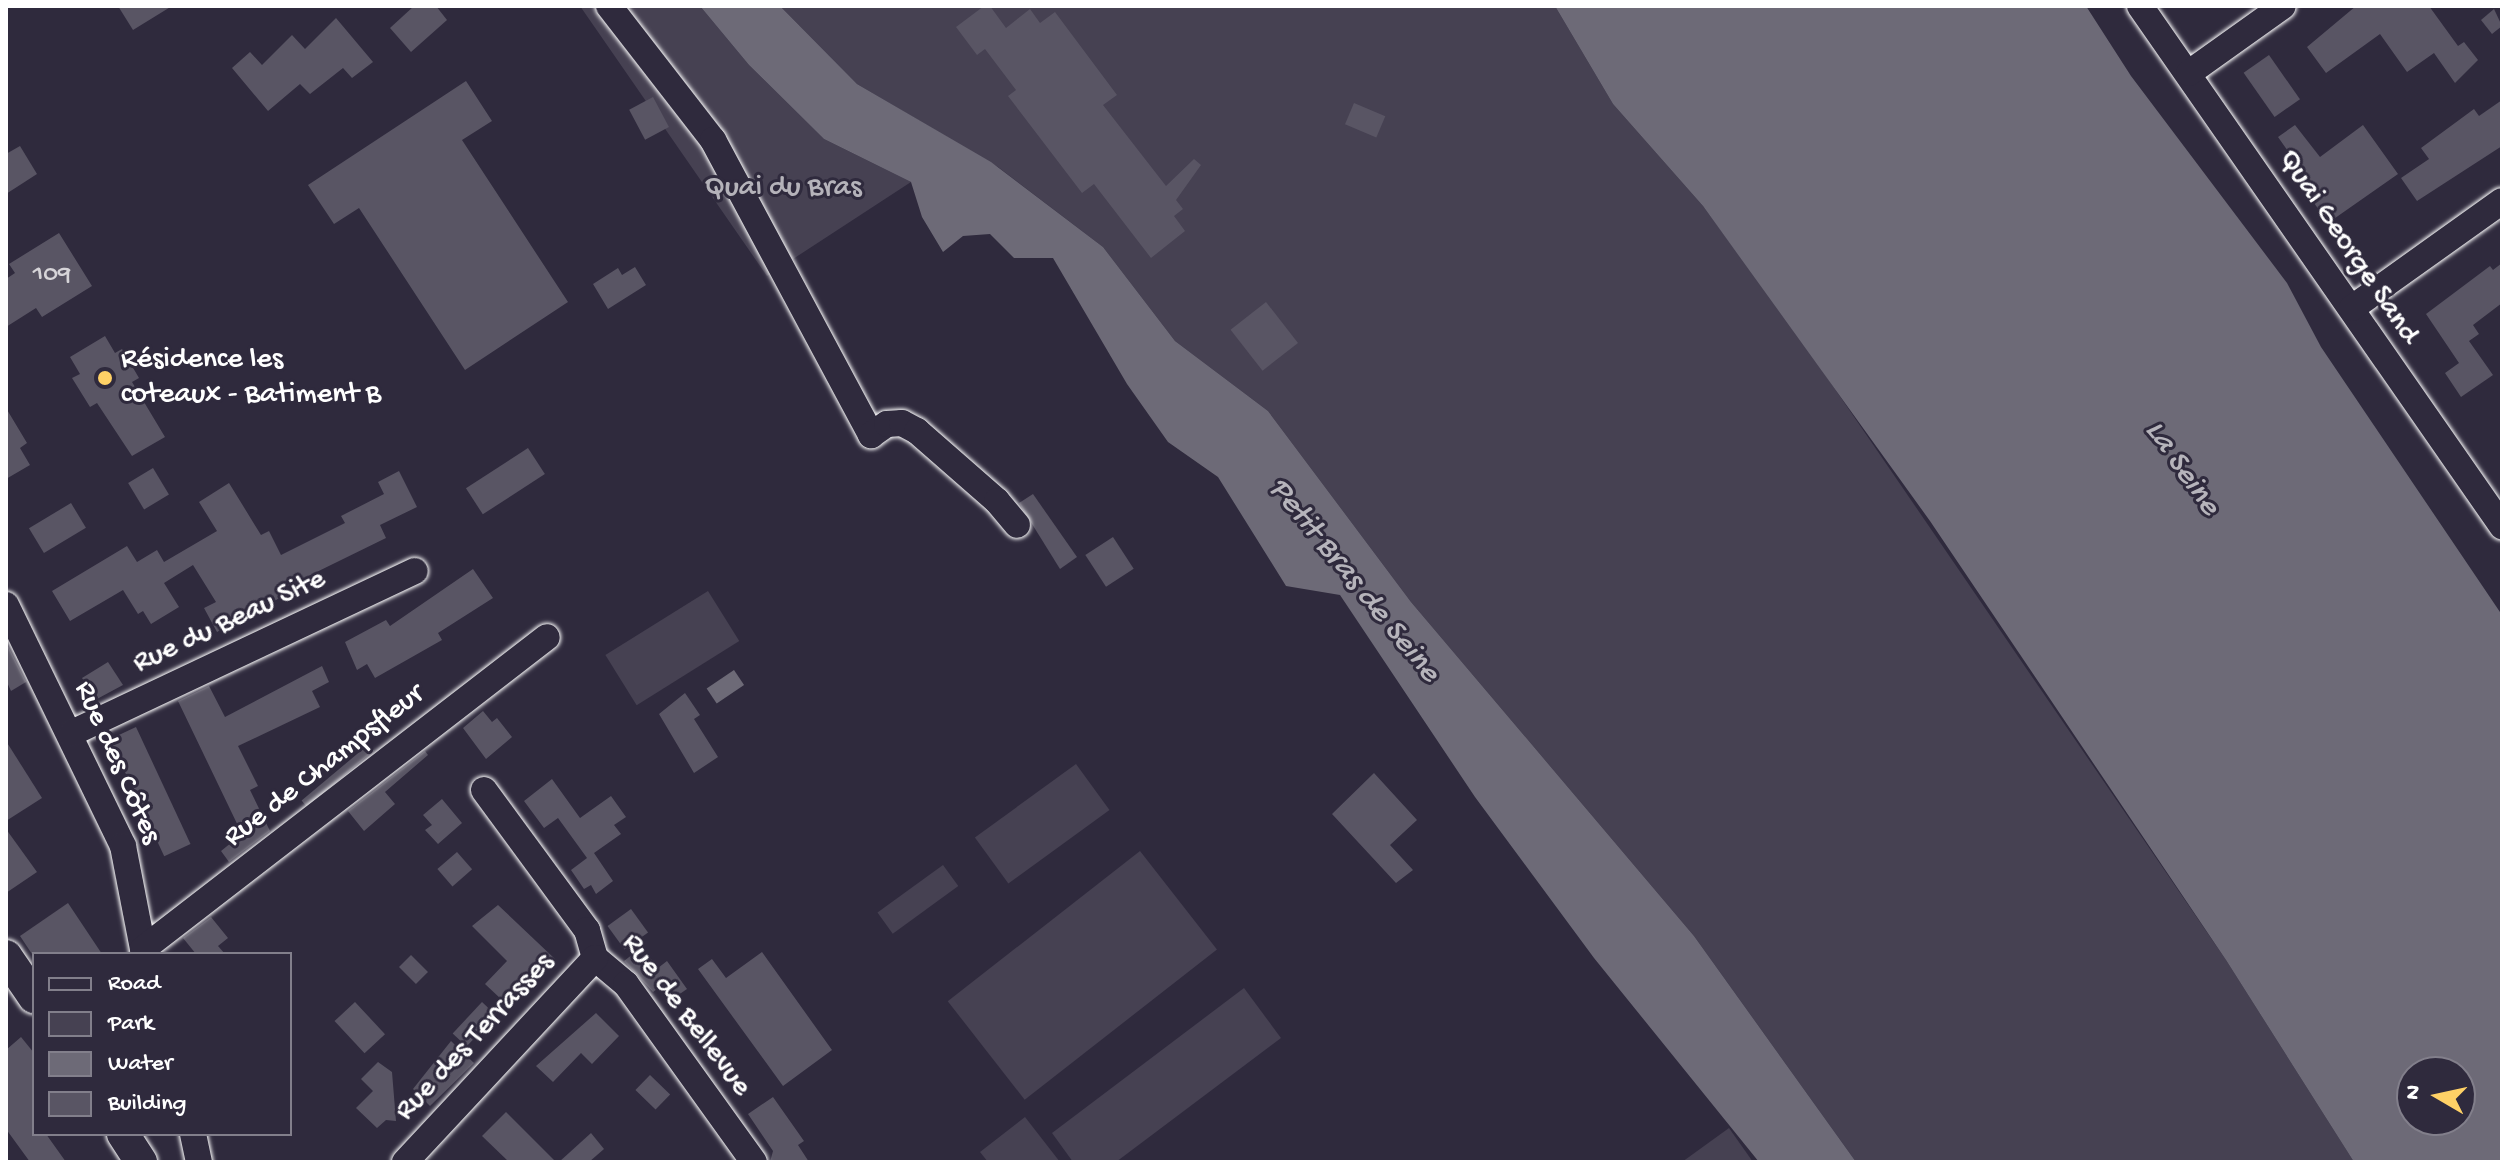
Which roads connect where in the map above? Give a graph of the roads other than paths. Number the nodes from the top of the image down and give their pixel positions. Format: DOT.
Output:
graph roads {
  1 [pos="609,6"];
  2 [pos="2140,6"];
  3 [pos="2283,6"];
  4 [pos="2189,73"];
  5 [pos="2502,201"];
  6 [pos="2352,308"];
  7 [pos="1017,525"];
  8 [pos="2502,526"];
  9 [pos="415,571"];
  10 [pos="6,605"];
  11 [pos="547,637"];
  12 [pos="72,733"];
  13 [pos="484,790"];
  14 [pos="144,951"];
  15 [pos="6,956"];
  16 [pos="595,958"];
  17 [pos="32,994"];
  18 [pos="124,1136"];
  19 [pos="184,1136"];
  20 [pos="193,1136"];
  21 [pos="141,1162"];
  22 [pos="189,1162"];
  23 [pos="199,1162"];
  24 [pos="405,1162"];
  25 [pos="754,1162"];
  1 -- 7 [label="street"];
  2 -- 4 [label="street, Quai George Sand"];
  3 -- 4 [label="street"];
  4 -- 6 [label="street, Quai George Sand"];
  5 -- 6 [label="street"];
  6 -- 8 [label="street, Quai George Sand"];
  9 -- 12 [label="street, Rue du Beau Site"];
  10 -- 12 [label="street, Rue des Côtes"];
  11 -- 14 [label="street, Rue de Champsfleur"];
  12 -- 14 [label="street, Rue des Côtes"];
  13 -- 16 [label="street, Rue de Bellevue"];
  15 -- 17 [label="main road"];
  16 -- 24 [label="street, Rue des Terrasses"];
  16 -- 25 [label="street, Rue de Bellevue"];
  18 -- 21 [label="main road"];
  19 -- 22 [label="street"];
  20 -- 23 [label="street"];
}
